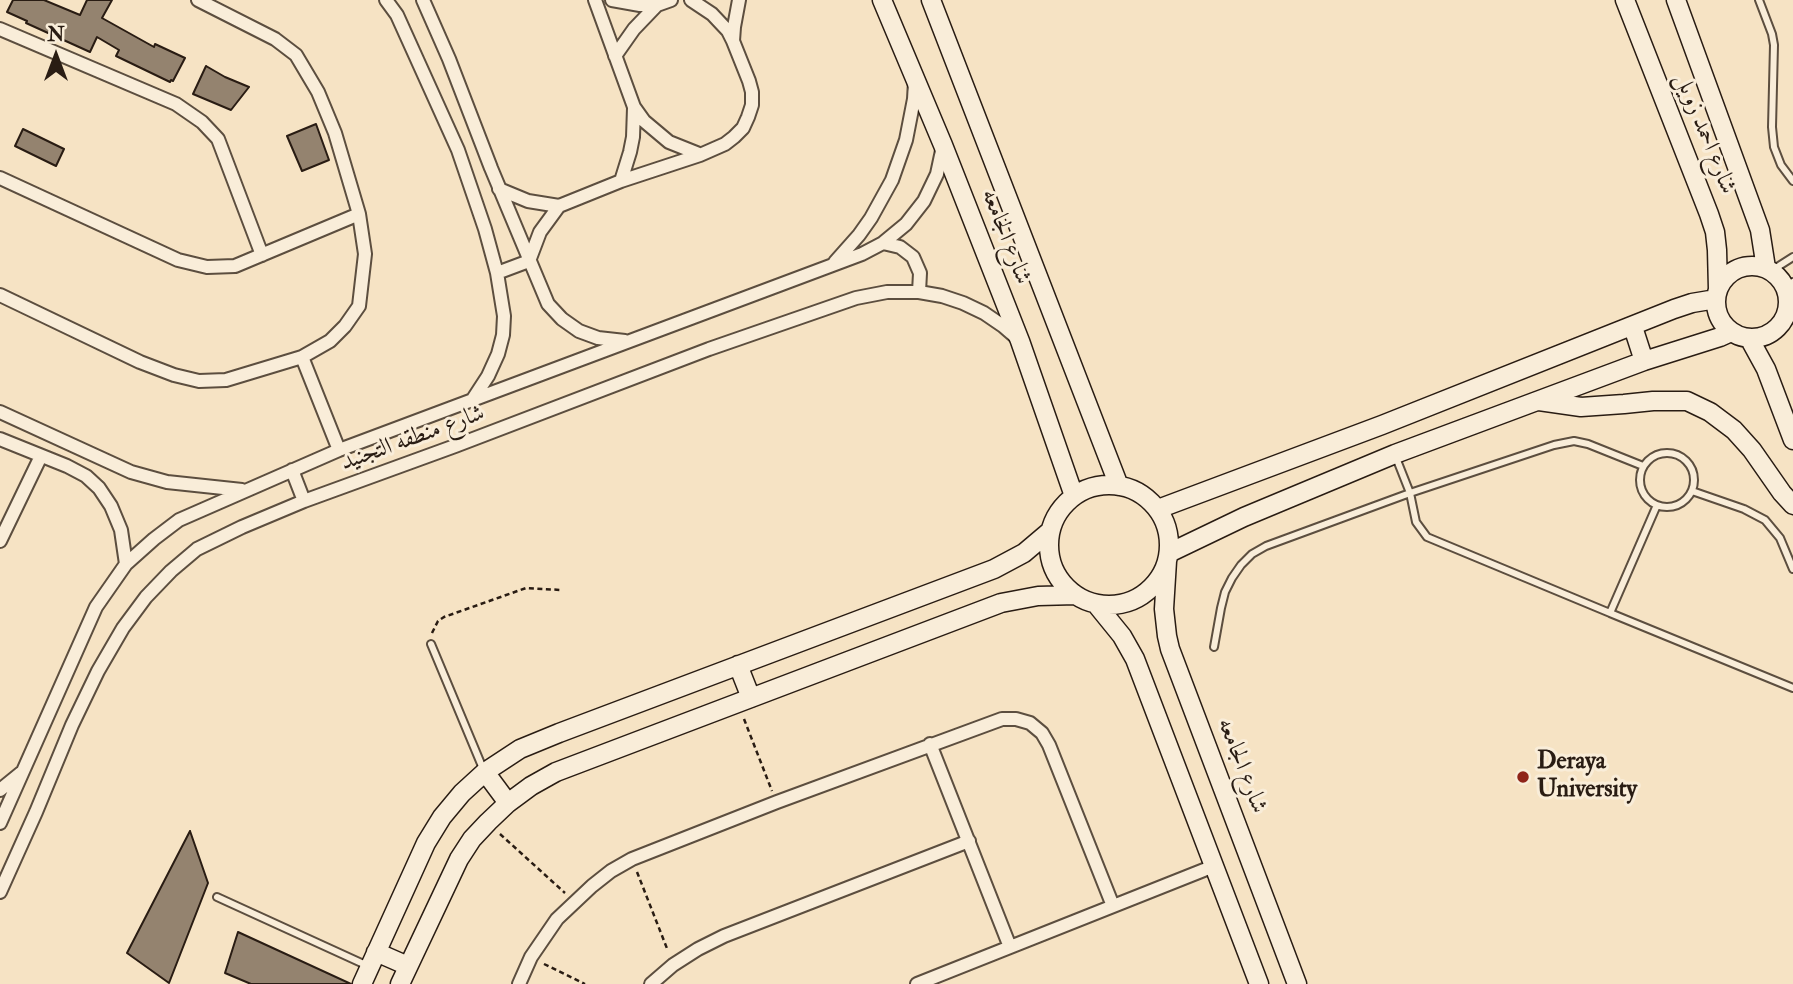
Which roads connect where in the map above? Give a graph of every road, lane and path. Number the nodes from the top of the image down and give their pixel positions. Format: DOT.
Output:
graph roads {
  1 [pos="198,0"];
  2 [pos="386,0"];
  3 [pos="423,0"];
  4 [pos="594,0"];
  5 [pos="612,0"];
  6 [pos="671,0"];
  7 [pos="691,0"];
  8 [pos="739,0"];
  9 [pos="882,0"];
  10 [pos="930,0"];
  11 [pos="1625,0"];
  12 [pos="1676,0"];
  13 [pos="1759,0"];
  14 [pos="657,5"];
  15 [pos="0,29"];
  16 [pos="733,41"];
  17 [pos="615,56"];
  18 [pos="915,78"];
  19 [pos="634,107"];
  20 [pos="471,117"];
  21 [pos="447,126"];
  22 [pos="943,145"];
  23 [pos="700,155"];
  24 [pos="0,178"];
  25 [pos="621,181"];
  26 [pos="1793,181"];
  27 [pos="499,189"];
  28 [pos="559,206"];
  29 [pos="359,214"];
  30 [pos="883,243"];
  31 [pos="262,255"];
  32 [pos="1793,257"];
  33 [pos="529,261"];
  34 [pos="830,266"];
  35 [pos="1768,270"];
  36 [pos="497,273"];
  37 [pos="1789,285"];
  38 [pos="919,292"];
  39 [pos="1717,294"];
  40 [pos="0,295"];
  41 [pos="1790,321"];
  42 [pos="1633,327"];
  43 [pos="1731,332"];
  44 [pos="1749,338"];
  45 [pos="1020,341"];
  46 [pos="629,342"];
  47 [pos="302,357"];
  48 [pos="1644,361"];
  49 [pos="472,399"];
  50 [pos="1536,401"];
  51 [pos="0,412"];
  52 [pos="0,439"];
  53 [pos="1793,440"];
  54 [pos="77,448"];
  55 [pos="339,450"];
  56 [pos="1395,454"];
  57 [pos="41,456"];
  58 [pos="67,466"];
  59 [pos="1643,466"];
  60 [pos="292,470"];
  61 [pos="1119,485"];
  62 [pos="246,490"];
  63 [pos="1692,491"];
  64 [pos="1410,493"];
  65 [pos="1074,496"];
  66 [pos="304,501"];
  67 [pos="1657,505"];
  68 [pos="1793,505"];
  69 [pos="1158,509"];
  70 [pos="1050,531"];
  71 [pos="0,541"];
  72 [pos="1168,557"];
  73 [pos="126,564"];
  74 [pos="1793,569"];
  75 [pos="561,590"];
  76 [pos="1076,595"];
  77 [pos="1097,604"];
  78 [pos="1610,613"];
  79 [pos="431,644"];
  80 [pos="1214,647"];
  81 [pos="738,666"];
  82 [pos="1793,688"];
  83 [pos="744,700"];
  84 [pos="930,744"];
  85 [pos="23,770"];
  86 [pos="485,772"];
  87 [pos="0,790"];
  88 [pos="777,802"];
  89 [pos="508,803"];
  90 [pos="488,822"];
  91 [pos="0,823"];
  92 [pos="969,841"];
  93 [pos="632,859"];
  94 [pos="1214,866"];
  95 [pos="0,892"];
  96 [pos="216,897"];
  97 [pos="573,902"];
  98 [pos="1113,906"];
  99 [pos="1010,947"];
  100 [pos="531,957"];
  101 [pos="373,960"];
  102 [pos="673,965"];
  103 [pos="408,966"];
  104 [pos="362,984"];
  105 [pos="400,984"];
  106 [pos="519,984"];
  107 [pos="585,984"];
  108 [pos="651,984"];
  109 [pos="917,984"];
  110 [pos="1259,984"];
  111 [pos="1297,984"];
  1 -- 29 [label="street"];
  2 -- 21 [label="street"];
  3 -- 20 [label="street"];
  4 -- 17 [label="street"];
  5 -- 14 [label="street"];
  6 -- 14 [label="street"];
  7 -- 16 [label="street"];
  8 -- 16 [label="street"];
  9 -- 18 [label="street, شارع الجامعه"];
  10 -- 61 [label="street, شارع الجامعه"];
  11 -- 39 [label="street, شارع احمد زويل"];
  12 -- 35 [label="street, شارع احمد زويل"];
  13 -- 26 [label="lane"];
  14 -- 17 [label="street"];
  15 -- 31 [label="street"];
  16 -- 23 [label="street"];
  17 -- 19 [label="street"];
  18 -- 22 [label="street, شارع الجامعه"];
  18 -- 34 [label="street"];
  19 -- 23 [label="street"];
  19 -- 25 [label="street"];
  20 -- 21 [label="street"];
  20 -- 27 [label="street"];
  21 -- 36 [label="street"];
  22 -- 30 [label="street, شارع منطقه التجنيد"];
  22 -- 45 [label="street, شارع الجامعه"];
  23 -- 25 [label="street"];
  24 -- 31 [label="street"];
  25 -- 28 [label="street"];
  27 -- 28 [label="street"];
  27 -- 33 [label="street"];
  28 -- 33 [label="street"];
  29 -- 31 [label="street"];
  29 -- 47 [label="street"];
  30 -- 34 [label="street, شارع منطقه التجنيد"];
  30 -- 38 [label="street"];
  32 -- 35 [label="lane"];
  33 -- 36 [label="street"];
  33 -- 46 [label="street"];
  34 -- 46 [label="street, شارع منطقه التجنيد"];
  35 -- 37 [label="street"];
  35 -- 39 [label="street"];
  36 -- 49 [label="street"];
  37 -- 41 [label="street"];
  38 -- 45 [label="street, شارع منطقه التجنيد"];
  38 -- 66 [label="street, شارع منطقه التجنيد"];
  39 -- 42 [label="street"];
  39 -- 43 [label="street"];
  40 -- 47 [label="street"];
  41 -- 44 [label="street"];
  42 -- 48 [label="street"];
  42 -- 69 [label="street"];
  43 -- 44 [label="street"];
  43 -- 48 [label="street"];
  44 -- 53 [label="street"];
  45 -- 65 [label="street, شارع الجامعه"];
  46 -- 49 [label="street, شارع منطقه التجنيد"];
  47 -- 55 [label="street"];
  48 -- 50 [label="street"];
  49 -- 55 [label="street, شارع منطقه التجنيد"];
  50 -- 56 [label="street"];
  50 -- 68 [label="street"];
  51 -- 54 [label="street"];
  52 -- 57 [label="street"];
  54 -- 58 [label="street"];
  54 -- 62 [label="street"];
  55 -- 60 [label="street, شارع منطقه التجنيد"];
  56 -- 64 [label="lane"];
  56 -- 72 [label="street"];
  57 -- 58 [label="street"];
  57 -- 71 [label="street"];
  58 -- 73 [label="street"];
  59 -- 63 [label="lane"];
  59 -- 64 [label="lane"];
  59 -- 67 [label="lane"];
  60 -- 62 [label="street, شارع منطقه التجنيد"];
  60 -- 66 [label="street"];
  61 -- 65 [label="street"];
  61 -- 69 [label="street"];
  62 -- 73 [label="street, شارع منطقه التجنيد"];
  63 -- 67 [label="lane"];
  63 -- 74 [label="lane"];
  64 -- 78 [label="lane"];
  64 -- 80 [label="lane"];
  65 -- 70 [label="street"];
  66 -- 95 [label="street, شارع منطقه التجنيد"];
  67 -- 78 [label="lane"];
  69 -- 72 [label="street"];
  70 -- 76 [label="street"];
  70 -- 81 [label="street"];
  72 -- 77 [label="street"];
  72 -- 111 [label="street, شارع الجامعه"];
  73 -- 85 [label="street, شارع منطقه التجنيد"];
  75 -- 79 [label="path"];
  76 -- 77 [label="street"];
  76 -- 83 [label="street"];
  77 -- 94 [label="street"];
  78 -- 82 [label="lane"];
  79 -- 86 [label="lane"];
  81 -- 83 [label="street"];
  81 -- 86 [label="street"];
  83 -- 88 [label="path"];
  83 -- 89 [label="street"];
  84 -- 88 [label="street"];
  84 -- 92 [label="street"];
  84 -- 98 [label="street"];
  85 -- 87 [label="street"];
  85 -- 91 [label="street, شارع منطقه التجنيد"];
  86 -- 89 [label="street"];
  86 -- 101 [label="street"];
  88 -- 93 [label="street"];
  89 -- 90 [label="street"];
  90 -- 97 [label="path"];
  90 -- 103 [label="street"];
  92 -- 99 [label="street"];
  92 -- 102 [label="street"];
  93 -- 97 [label="street"];
  93 -- 102 [label="path"];
  94 -- 98 [label="street"];
  94 -- 110 [label="street"];
  96 -- 101 [label="lane"];
  97 -- 100 [label="street"];
  98 -- 99 [label="street"];
  99 -- 109 [label="street"];
  100 -- 106 [label="street"];
  100 -- 107 [label="path"];
  101 -- 103 [label="street"];
  101 -- 104 [label="street"];
  102 -- 108 [label="street"];
  103 -- 105 [label="street"];
}
